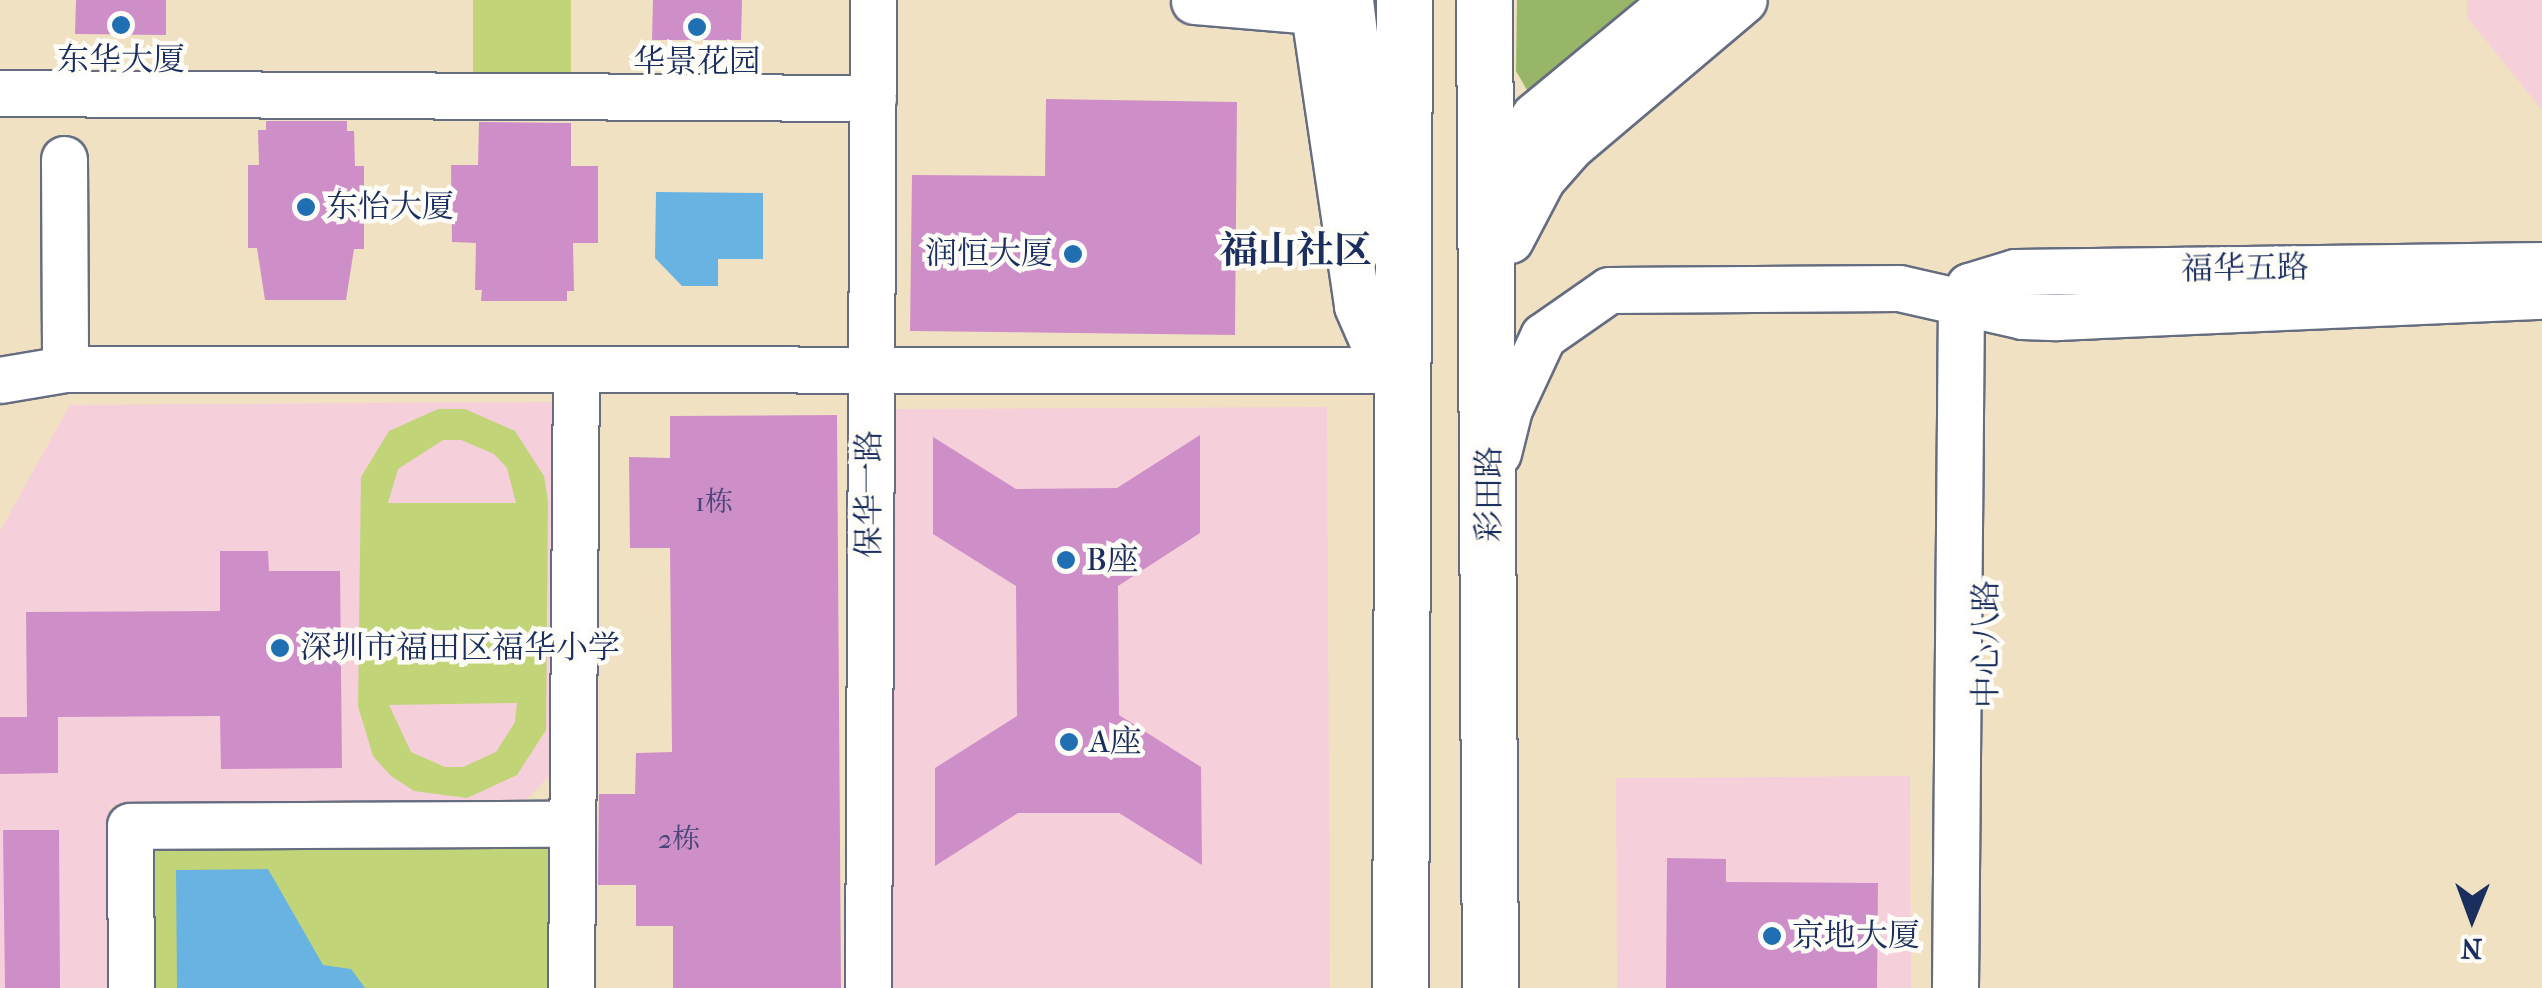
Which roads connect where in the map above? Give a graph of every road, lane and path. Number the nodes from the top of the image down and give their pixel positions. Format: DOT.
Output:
graph roads {
  1 [pos="873,0"];
  2 [pos="1404,0"];
  3 [pos="1484,0"];
  4 [pos="1682,0"];
  5 [pos="1744,0"];
  6 [pos="1203,2"];
  7 [pos="1323,4"];
  8 [pos="0,93"];
  9 [pos="872,98"];
  10 [pos="64,159"];
  11 [pos="2542,265"];
  12 [pos="1486,281"];
  13 [pos="2542,296"];
  14 [pos="1961,301"];
  15 [pos="2022,316"];
  16 [pos="65,369"];
  17 [pos="576,369"];
  18 [pos="871,370"];
  19 [pos="1399,370"];
  20 [pos="0,380"];
  21 [pos="1491,479"];
  22 [pos="572,824"];
  23 [pos="131,988"];
  24 [pos="570,988"];
  25 [pos="868,988"];
  26 [pos="1400,988"];
  27 [pos="1490,988"];
  28 [pos="1956,988"];
  29 [pos="1986,988"];
  1 -- 9 [label="street, 保华一路"];
  2 -- 19 [label="main road"];
  3 -- 12 [label="main road, 彩田路"];
  4 -- 12 [label="main road"];
  5 -- 12 [label="street"];
  6 -- 7 [label="street"];
  7 -- 19 [label="main road"];
  8 -- 9 [label="street"];
  9 -- 18 [label="street, 保华一路"];
  10 -- 16 [label="street"];
  11 -- 14 [label="street, 福华五路"];
  12 -- 21 [label="main road, 彩田路"];
  13 -- 15 [label="street, 福华五路"];
  14 -- 15 [label="street, 福华五路"];
  14 -- 21 [label="street, 福华五路"];
  14 -- 28 [label="street, 中心八路"];
  15 -- 29 [label="street, 中心八路"];
  16 -- 17 [label="street"];
  16 -- 20 [label="street"];
  17 -- 18 [label="street"];
  17 -- 22 [label="street"];
  18 -- 19 [label="street"];
  18 -- 25 [label="street, 保华一路"];
  19 -- 26 [label="main road"];
  21 -- 27 [label="main road, 彩田路"];
  22 -- 23 [label="street"];
  22 -- 24 [label="street"];
}
